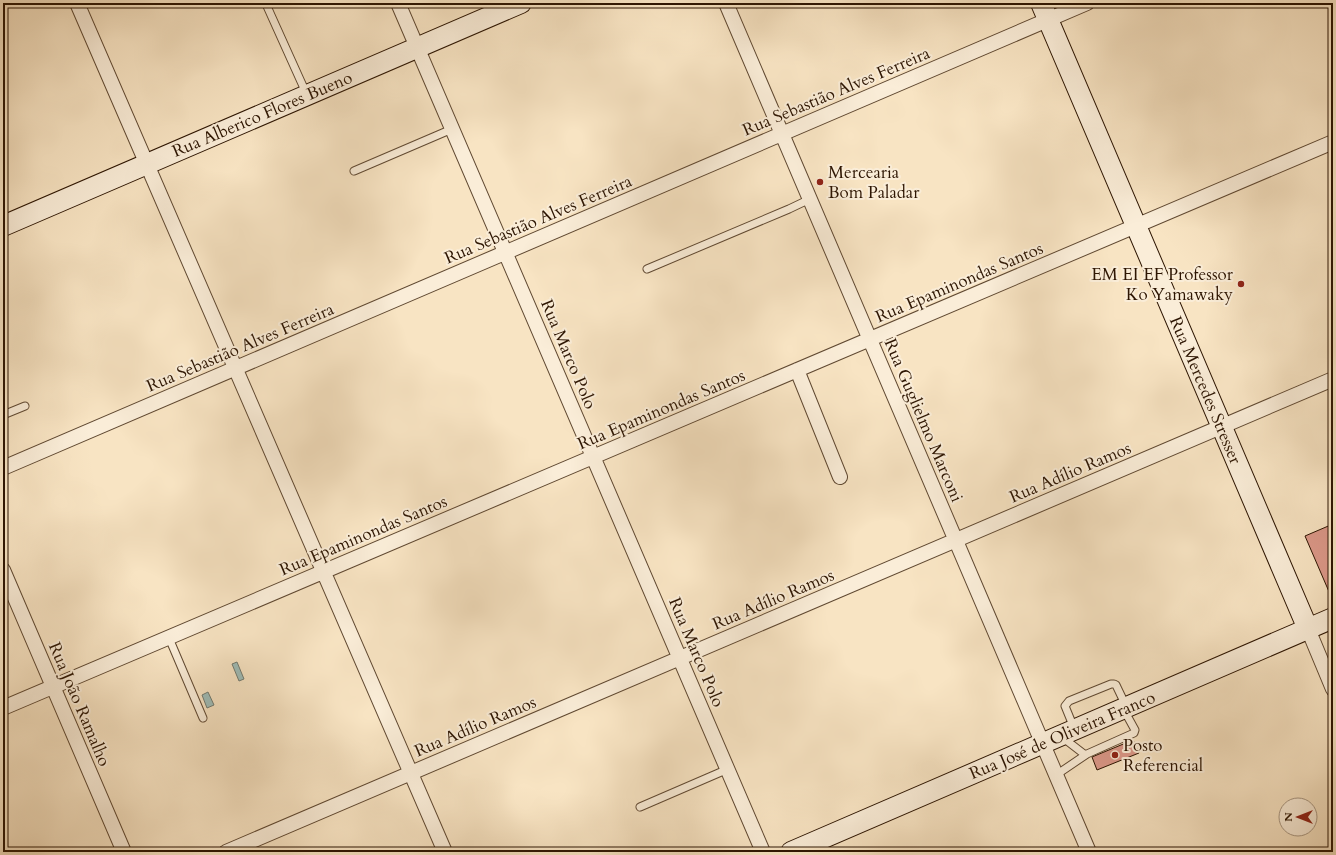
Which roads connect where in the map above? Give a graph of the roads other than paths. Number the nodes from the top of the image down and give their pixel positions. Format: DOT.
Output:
graph roads {
  1 [pos="77,3"];
  2 [pos="398,3"];
  3 [pos="521,3"];
  4 [pos="726,3"];
  5 [pos="1087,3"];
  6 [pos="266,4"];
  7 [pos="1045,11"];
  8 [pos="417,48"];
  9 [pos="307,95"];
  10 [pos="452,129"];
  11 [pos="782,134"];
  12 [pos="1333,142"];
  13 [pos="147,164"];
  14 [pos="354,170"];
  15 [pos="810,199"];
  16 [pos="3,226"];
  17 [pos="1136,226"];
  18 [pos="505,253"];
  19 [pos="647,269"];
  20 [pos="870,339"];
  21 [pos="235,368"];
  22 [pos="797,370"];
  23 [pos="1333,379"];
  24 [pos="25,406"];
  25 [pos="3,415"];
  26 [pos="1221,427"];
  27 [pos="593,457"];
  28 [pos="3,468"];
  29 [pos="840,477"];
  30 [pos="956,540"];
  31 [pos="3,570"];
  32 [pos="323,572"];
  33 [pos="1333,618"];
  34 [pos="1308,629"];
  35 [pos="169,638"];
  36 [pos="680,658"];
  37 [pos="53,687"];
  38 [pos="1333,689"];
  39 [pos="3,708"];
  40 [pos="1125,708"];
  41 [pos="203,718"];
  42 [pos="1059,736"];
  43 [pos="1087,754"];
  44 [pos="728,769"];
  45 [pos="410,773"];
  46 [pos="1056,775"];
  47 [pos="640,807"];
  48 [pos="124,852"];
  49 [pos="226,852"];
  50 [pos="445,852"];
  51 [pos="763,852"];
  52 [pos="791,852"];
  53 [pos="1089,852"];
  1 -- 13 [label="street"];
  2 -- 8 [label="street, Rua Marco Polo"];
  3 -- 8 [label="street, Rua Alberico Flores Bueno"];
  4 -- 11 [label="street, Rua Guglielmo Marconi"];
  5 -- 7 [label="street, Rua Sebastião Alves Ferreira"];
  6 -- 9 [label="lane"];
  7 -- 11 [label="street, Rua Sebastião Alves Ferreira"];
  7 -- 17 [label="street, Rua Mercedes Stresser"];
  8 -- 9 [label="street, Rua Alberico Flores Bueno"];
  8 -- 10 [label="street, Rua Marco Polo"];
  9 -- 13 [label="street, Rua Alberico Flores Bueno"];
  10 -- 14 [label="lane"];
  10 -- 18 [label="street, Rua Marco Polo"];
  11 -- 15 [label="street, Rua Guglielmo Marconi"];
  11 -- 18 [label="street, Rua Sebastião Alves Ferreira"];
  12 -- 17 [label="street, Rua Epaminondas Santos"];
  13 -- 16 [label="street, Rua Alberico Flores Bueno"];
  13 -- 21 [label="street"];
  15 -- 19 [label="lane"];
  15 -- 20 [label="street, Rua Guglielmo Marconi"];
  17 -- 20 [label="street, Rua Epaminondas Santos"];
  17 -- 26 [label="street, Rua Mercedes Stresser"];
  18 -- 21 [label="street, Rua Sebastião Alves Ferreira"];
  18 -- 27 [label="street, Rua Marco Polo"];
  20 -- 22 [label="street, Rua Epaminondas Santos"];
  20 -- 30 [label="street, Rua Guglielmo Marconi"];
  21 -- 28 [label="street, Rua Sebastião Alves Ferreira"];
  21 -- 32 [label="street"];
  22 -- 27 [label="street, Rua Epaminondas Santos"];
  22 -- 29 [label="street"];
  23 -- 26 [label="street, Rua Adílio Ramos"];
  24 -- 25 [label="lane"];
  26 -- 30 [label="street, Rua Adílio Ramos"];
  26 -- 34 [label="street, Rua Mercedes Stresser"];
  27 -- 32 [label="street, Rua Epaminondas Santos"];
  27 -- 36 [label="street, Rua Marco Polo"];
  30 -- 36 [label="street, Rua Adílio Ramos"];
  30 -- 42 [label="street, Rua Guglielmo Marconi"];
  31 -- 37 [label="street, Rua João Ramalho"];
  32 -- 35 [label="street, Rua Epaminondas Santos"];
  32 -- 45 [label="street"];
  33 -- 34 [label="street, Rua José de Oliveira Franco"];
  34 -- 38 [label="street, Rua Mercedes Stresser"];
  34 -- 40 [label="street, Rua José de Oliveira Franco"];
  35 -- 37 [label="street, Rua Epaminondas Santos"];
  35 -- 41 [label="lane"];
  36 -- 44 [label="street, Rua Marco Polo"];
  36 -- 45 [label="street, Rua Adílio Ramos"];
  37 -- 39 [label="street, Rua Epaminondas Santos"];
  37 -- 48 [label="street, Rua João Ramalho"];
  40 -- 42 [label="street, Rua José de Oliveira Franco"];
  40 -- 42 [label="lane"];
  40 -- 43 [label="lane"];
  42 -- 43 [label="lane"];
  42 -- 46 [label="street, Rua Guglielmo Marconi"];
  42 -- 52 [label="street, Rua José de Oliveira Franco"];
  43 -- 46 [label="lane"];
  44 -- 47 [label="lane"];
  44 -- 51 [label="street, Rua Marco Polo"];
  45 -- 49 [label="street, Rua Adílio Ramos"];
  45 -- 50 [label="street"];
  46 -- 53 [label="street, Rua Guglielmo Marconi"];
}
